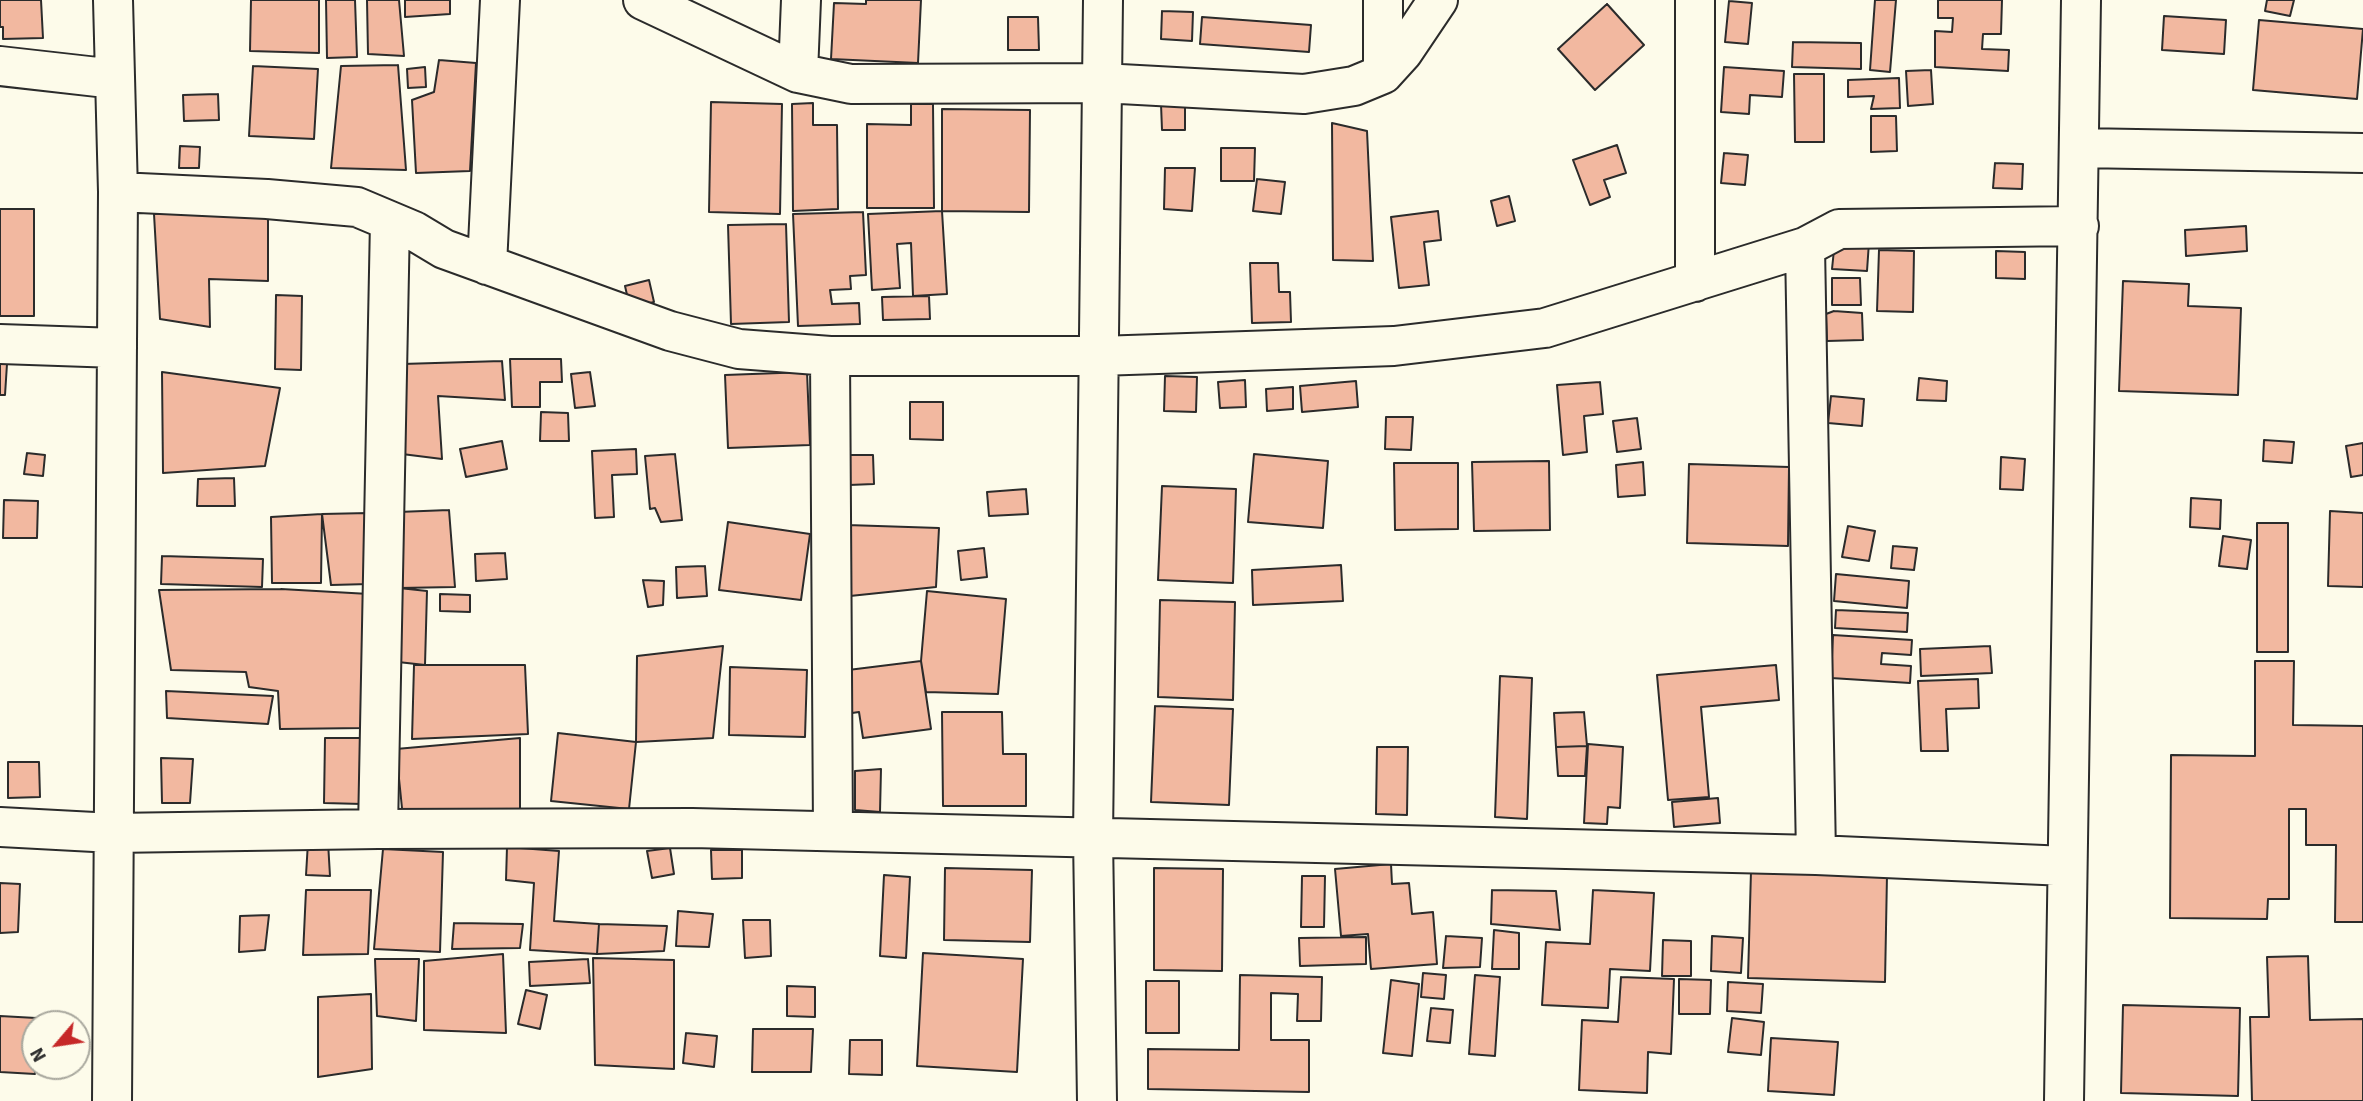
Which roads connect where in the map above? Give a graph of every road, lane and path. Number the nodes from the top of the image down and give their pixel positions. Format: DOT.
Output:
graph roads {
  1 [pos="113,0"];
  2 [pos="500,0"];
  3 [pos="801,0"];
  4 [pos="1103,0"];
  5 [pos="1383,0"];
  6 [pos="1438,0"];
  7 [pos="1695,0"];
  8 [pos="2081,0"];
  9 [pos="652,2"];
  10 [pos="0,66"];
  11 [pos="798,73"];
  12 [pos="1383,74"];
  13 [pos="115,79"];
  14 [pos="1102,83"];
  15 [pos="2080,148"];
  16 [pos="2363,153"];
  17 [pos="118,192"];
  18 [pos="390,221"];
  19 [pos="2078,226"];
  20 [pos="1805,247"];
  21 [pos="486,265"];
  22 [pos="1695,282"];
  23 [pos="0,344"];
  24 [pos="117,348"];
  25 [pos="830,356"];
  26 [pos="1099,356"];
  27 [pos="0,827"];
  28 [pos="378,829"];
  29 [pos="833,831"];
  30 [pos="113,834"];
  31 [pos="1093,837"];
  32 [pos="1816,855"];
  33 [pos="2066,866"];
  34 [pos="112,1101"];
  35 [pos="1097,1101"];
  36 [pos="2064,1101"];
  1 -- 13 [label="street"];
  2 -- 21 [label="street"];
  3 -- 11 [label="street"];
  4 -- 14 [label="street"];
  5 -- 12 [label="street"];
  6 -- 12 [label="street"];
  7 -- 22 [label="street"];
  8 -- 15 [label="street"];
  9 -- 11 [label="street"];
  10 -- 13 [label="street"];
  11 -- 14 [label="street"];
  12 -- 14 [label="street"];
  13 -- 17 [label="street"];
  14 -- 26 [label="street"];
  15 -- 16 [label="street"];
  15 -- 19 [label="street"];
  17 -- 18 [label="street"];
  17 -- 24 [label="street"];
  18 -- 21 [label="street"];
  18 -- 28 [label="street"];
  19 -- 20 [label="street"];
  19 -- 33 [label="street"];
  20 -- 22 [label="street"];
  20 -- 32 [label="street"];
  21 -- 25 [label="street"];
  22 -- 26 [label="street"];
  23 -- 24 [label="street"];
  24 -- 30 [label="street"];
  25 -- 26 [label="street"];
  25 -- 29 [label="street"];
  26 -- 31 [label="street"];
  27 -- 30 [label="street"];
  28 -- 29 [label="street"];
  28 -- 30 [label="street"];
  29 -- 31 [label="street"];
  30 -- 34 [label="street"];
  31 -- 32 [label="street"];
  31 -- 35 [label="street"];
  32 -- 33 [label="street"];
  33 -- 36 [label="street"];
}
